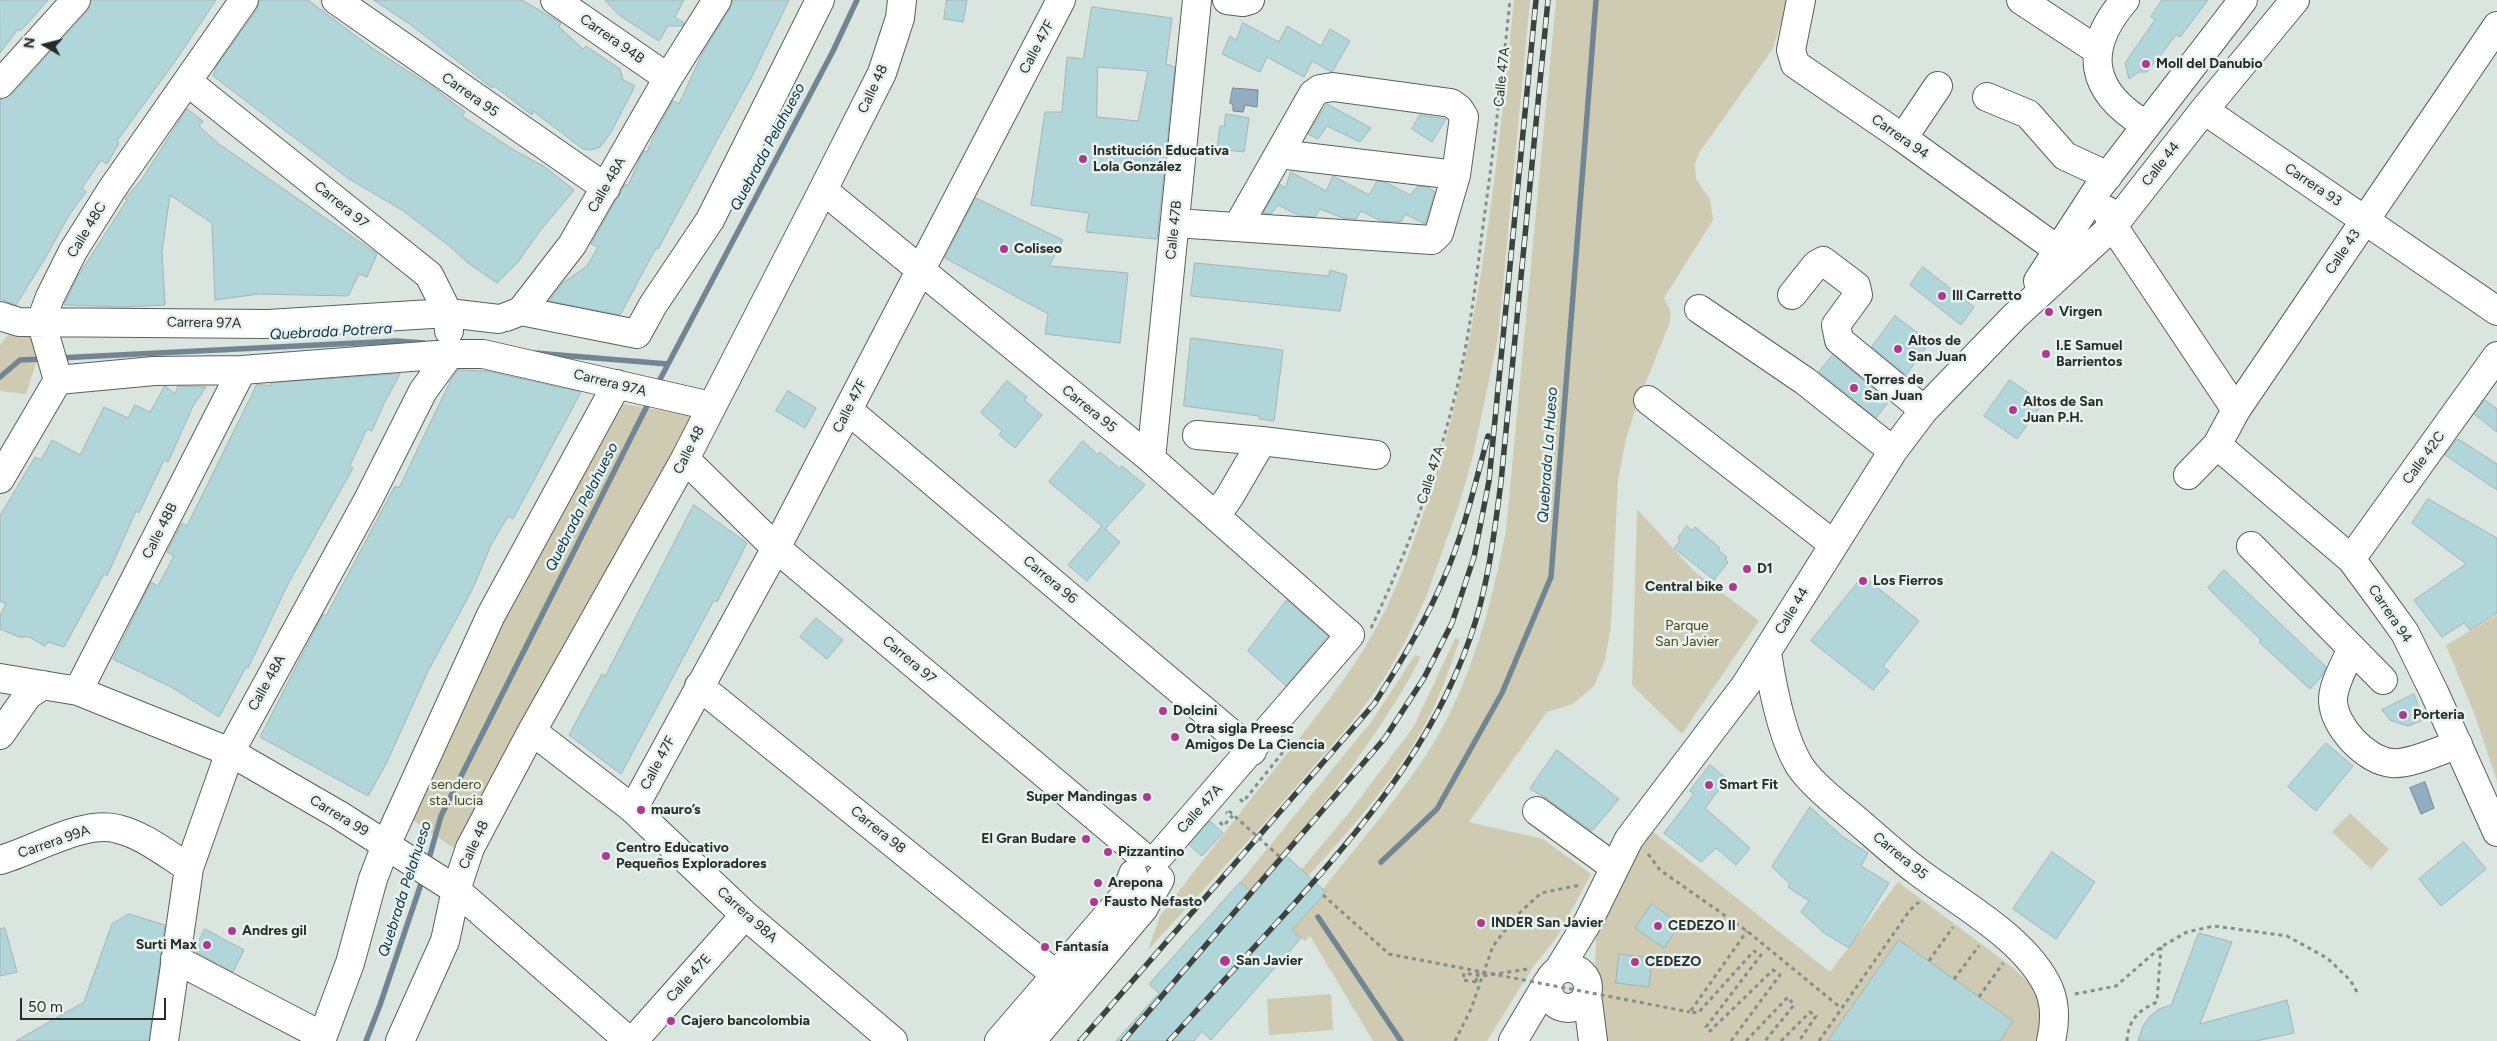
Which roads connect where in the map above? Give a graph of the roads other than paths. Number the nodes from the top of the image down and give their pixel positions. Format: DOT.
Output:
graph roads {
  1 [pos="76,0"];
  2 [pos="244,0"];
  3 [pos="336,0"];
  4 [pos="555,0"];
  5 [pos="717,0"];
  6 [pos="820,0"];
  7 [pos="902,0"];
  8 [pos="1061,0"];
  9 [pos="1197,0"];
  10 [pos="1227,0"];
  11 [pos="1250,0"];
  12 [pos="1801,0"];
  13 [pos="2021,0"];
  14 [pos="2125,0"];
  15 [pos="2242,0"];
  16 [pos="2295,0"];
  17 [pos="2497,26"];
  18 [pos="2097,50"];
  19 [pos="668,78"];
  20 [pos="188,82"];
  21 [pos="0,84"];
  22 [pos="1938,86"];
  23 [pos="1987,97"];
  24 [pos="2204,110"];
  25 [pos="2146,125"];
  26 [pos="1903,138"];
  27 [pos="1279,154"];
  28 [pos="1456,176"];
  29 [pos="2104,181"];
  30 [pos="606,188"];
  31 [pos="823,190"];
  32 [pos="2365,220"];
  33 [pos="1174,223"];
  34 [pos="1238,226"];
  35 [pos="2113,226"];
  36 [pos="2058,250"];
  37 [pos="920,270"];
  38 [pos="1792,295"];
  39 [pos="1699,309"];
  40 [pos="2497,312"];
  41 [pos="448,315"];
  42 [pos="0,316"];
  43 [pos="2015,316"];
  44 [pos="505,318"];
  45 [pos="43,326"];
  46 [pos="450,352"];
  47 [pos="484,352"];
  48 [pos="2497,356"];
  49 [pos="242,370"];
  50 [pos="57,378"];
  51 [pos="626,387"];
  52 [pos="1648,400"];
  53 [pos="712,406"];
  54 [pos="848,410"];
  55 [pos="1924,410"];
  56 [pos="2236,410"];
  57 [pos="1197,435"];
  58 [pos="1262,441"];
  59 [pos="2216,445"];
  60 [pos="1893,451"];
  61 [pos="1376,455"];
  62 [pos="686,459"];
  63 [pos="1151,459"];
  64 [pos="2188,475"];
  65 [pos="0,479"];
  66 [pos="1216,516"];
  67 [pos="1833,544"];
  68 [pos="2250,546"];
  69 [pos="776,548"];
  70 [pos="2350,559"];
  71 [pos="1350,635"];
  72 [pos="2352,650"];
  73 [pos="1767,653"];
  74 [pos="0,678"];
  75 [pos="2384,680"];
  76 [pos="44,685"];
  77 [pos="699,686"];
  78 [pos="78,691"];
  79 [pos="532,731"];
  80 [pos="0,735"];
  81 [pos="2458,744"];
  82 [pos="1252,750"];
  83 [pos="230,752"];
  84 [pos="633,810"];
  85 [pos="1537,811"];
  86 [pos="2497,832"];
  87 [pos="392,849"];
  88 [pos="0,860"];
  89 [pos="1148,866"];
  90 [pos="1614,867"];
  91 [pos="189,868"];
  92 [pos="452,887"];
  93 [pos="745,915"];
  94 [pos="1589,920"];
  95 [pos="175,959"];
  96 [pos="1548,973"];
  97 [pos="1056,975"];
  98 [pos="1575,996"];
  99 [pos="321,1039"];
  100 [pos="1515,1039"];
  101 [pos="164,1041"];
  102 [pos="400,1041"];
  103 [pos="631,1041"];
  104 [pos="893,1041"];
  105 [pos="999,1041"];
  106 [pos="1031,1041"];
  107 [pos="1593,1041"];
  108 [pos="2051,1041"];
  1 -- 21 [label="street"];
  2 -- 20 [label="street, Calle 48C"];
  3 -- 30 [label="street, Carrera 95"];
  4 -- 19 [label="street, Carrera 94B"];
  5 -- 19 [label="street, Calle 48A"];
  6 -- 44 [label="street"];
  7 -- 31 [label="street, Calle 48"];
  8 -- 37 [label="street, Calle 47F"];
  9 -- 33 [label="street, Calle 47B"];
  10 -- 11 [label="street"];
  12 -- 26 [label="street, Carrera 94"];
  13 -- 18 [label="street"];
  14 -- 18 [label="street"];
  15 -- 25 [label="street, Calle 44"];
  16 -- 24 [label="street, Calle 44"];
  17 -- 32 [label="street, Calle 43"];
  18 -- 25 [label="street"];
  19 -- 30 [label="street, Calle 48A"];
  20 -- 41 [label="street, Carrera 97"];
  20 -- 45 [label="street, Calle 48C"];
  22 -- 26 [label="street"];
  23 -- 29 [label="street"];
  24 -- 32 [label="street, Carrera 93"];
  24 -- 35 [label="street, Calle 44"];
  25 -- 29 [label="street, Calle 44"];
  26 -- 36 [label="street, Carrera 94"];
  27 -- 28 [label="street"];
  27 -- 28 [label="street"];
  27 -- 34 [label="street"];
  28 -- 34 [label="street"];
  29 -- 35 [label="street"];
  29 -- 36 [label="street, Calle 44"];
  30 -- 44 [label="street, Calle 48A"];
  31 -- 37 [label="street, Carrera 95"];
  31 -- 53 [label="street, Calle 48"];
  32 -- 40 [label="street, Carrera 93"];
  32 -- 56 [label="street, Calle 43"];
  33 -- 34 [label="street"];
  33 -- 63 [label="street, Calle 47B"];
  35 -- 43 [label="street, Calle 44"];
  35 -- 56 [label="street"];
  36 -- 43 [label="street, Calle 44"];
  37 -- 54 [label="street, Calle 47F"];
  37 -- 63 [label="street, Carrera 95"];
  38 -- 55 [label="street"];
  39 -- 60 [label="street"];
  41 -- 44 [label="street, Carrera 97A"];
  41 -- 45 [label="street, Carrera 97A"];
  41 -- 46 [label="street, Carrera 97"];
  42 -- 45 [label="street, Carrera 97A"];
  43 -- 55 [label="street, Calle 44"];
  44 -- 47 [label="street, Calle 48A"];
  45 -- 50 [label="street"];
  46 -- 47 [label="street, Carrera 97A"];
  46 -- 49 [label="street, Carrera 97A"];
  46 -- 83 [label="street, Calle 48A"];
  47 -- 51 [label="street, Carrera 97A"];
  48 -- 70 [label="street, Calle 42C"];
  49 -- 50 [label="street, Carrera 97A"];
  49 -- 78 [label="street, Calle 48B"];
  50 -- 65 [label="street"];
  51 -- 53 [label="street, Carrera 97A"];
  51 -- 87 [label="street"];
  52 -- 67 [label="street"];
  53 -- 62 [label="street, Calle 48"];
  54 -- 69 [label="street, Calle 47F"];
  54 -- 82 [label="street, Carrera 96"];
  55 -- 60 [label="street, Calle 44"];
  56 -- 59 [label="street, Calle 43"];
  57 -- 58 [label="street"];
  58 -- 61 [label="street"];
  58 -- 66 [label="street"];
  59 -- 64 [label="street, Calle 43"];
  59 -- 70 [label="street, Carrera 94"];
  60 -- 67 [label="street, Calle 44"];
  62 -- 69 [label="street, Carrera 97"];
  62 -- 79 [label="street, Calle 48"];
  63 -- 66 [label="street, Carrera 95"];
  66 -- 71 [label="street, Carrera 95"];
  67 -- 73 [label="street, Calle 44"];
  68 -- 72 [label="street"];
  69 -- 77 [label="street, Calle 47F"];
  69 -- 89 [label="street, Carrera 97"];
  70 -- 81 [label="street, Carrera 94"];
  71 -- 82 [label="street, Calle 47A"];
  72 -- 75 [label="street"];
  72 -- 81 [label="street"];
  73 -- 90 [label="street, Calle 44"];
  73 -- 108 [label="street, Carrera 95"];
  74 -- 76 [label="street, Carrera 99"];
  76 -- 78 [label="street, Carrera 99"];
  76 -- 80 [label="street"];
  77 -- 84 [label="street, Calle 47F"];
  77 -- 97 [label="street, Carrera 98"];
  78 -- 83 [label="street, Carrera 99"];
  79 -- 84 [label="street, Carrera 98A"];
  79 -- 92 [label="street, Calle 48"];
  81 -- 86 [label="street, Carrera 94"];
  82 -- 89 [label="street, Calle 47A"];
  83 -- 87 [label="street, Carrera 99"];
  83 -- 91 [label="street, Calle 48A"];
  84 -- 93 [label="street, Carrera 98A"];
  85 -- 90 [label="street"];
  87 -- 92 [label="street, Carrera 99"];
  87 -- 99 [label="street"];
  88 -- 91 [label="street, Carrera 99A"];
  89 -- 97 [label="street, Calle 47A"];
  89 -- 106 [label="street, Calle 47A"];
  90 -- 94 [label="street, Calle 44"];
  91 -- 95 [label="street, Calle 48A"];
  92 -- 102 [label="street, Calle 48"];
  92 -- 103 [label="street, Carrera 99"];
  93 -- 103 [label="street, Calle 47E"];
  93 -- 104 [label="street, Carrera 98A"];
  94 -- 96 [label="street, Calle 44"];
  94 -- 98 [label="street, Calle 44"];
  95 -- 99 [label="street"];
  95 -- 101 [label="street, Calle 48A"];
  96 -- 98 [label="street"];
  96 -- 98 [label="street"];
  96 -- 100 [label="street, Calle 44"];
  97 -- 105 [label="street, Calle 47A"];
  98 -- 100 [label="street, Calle 44"];
  98 -- 107 [label="street"];
}
